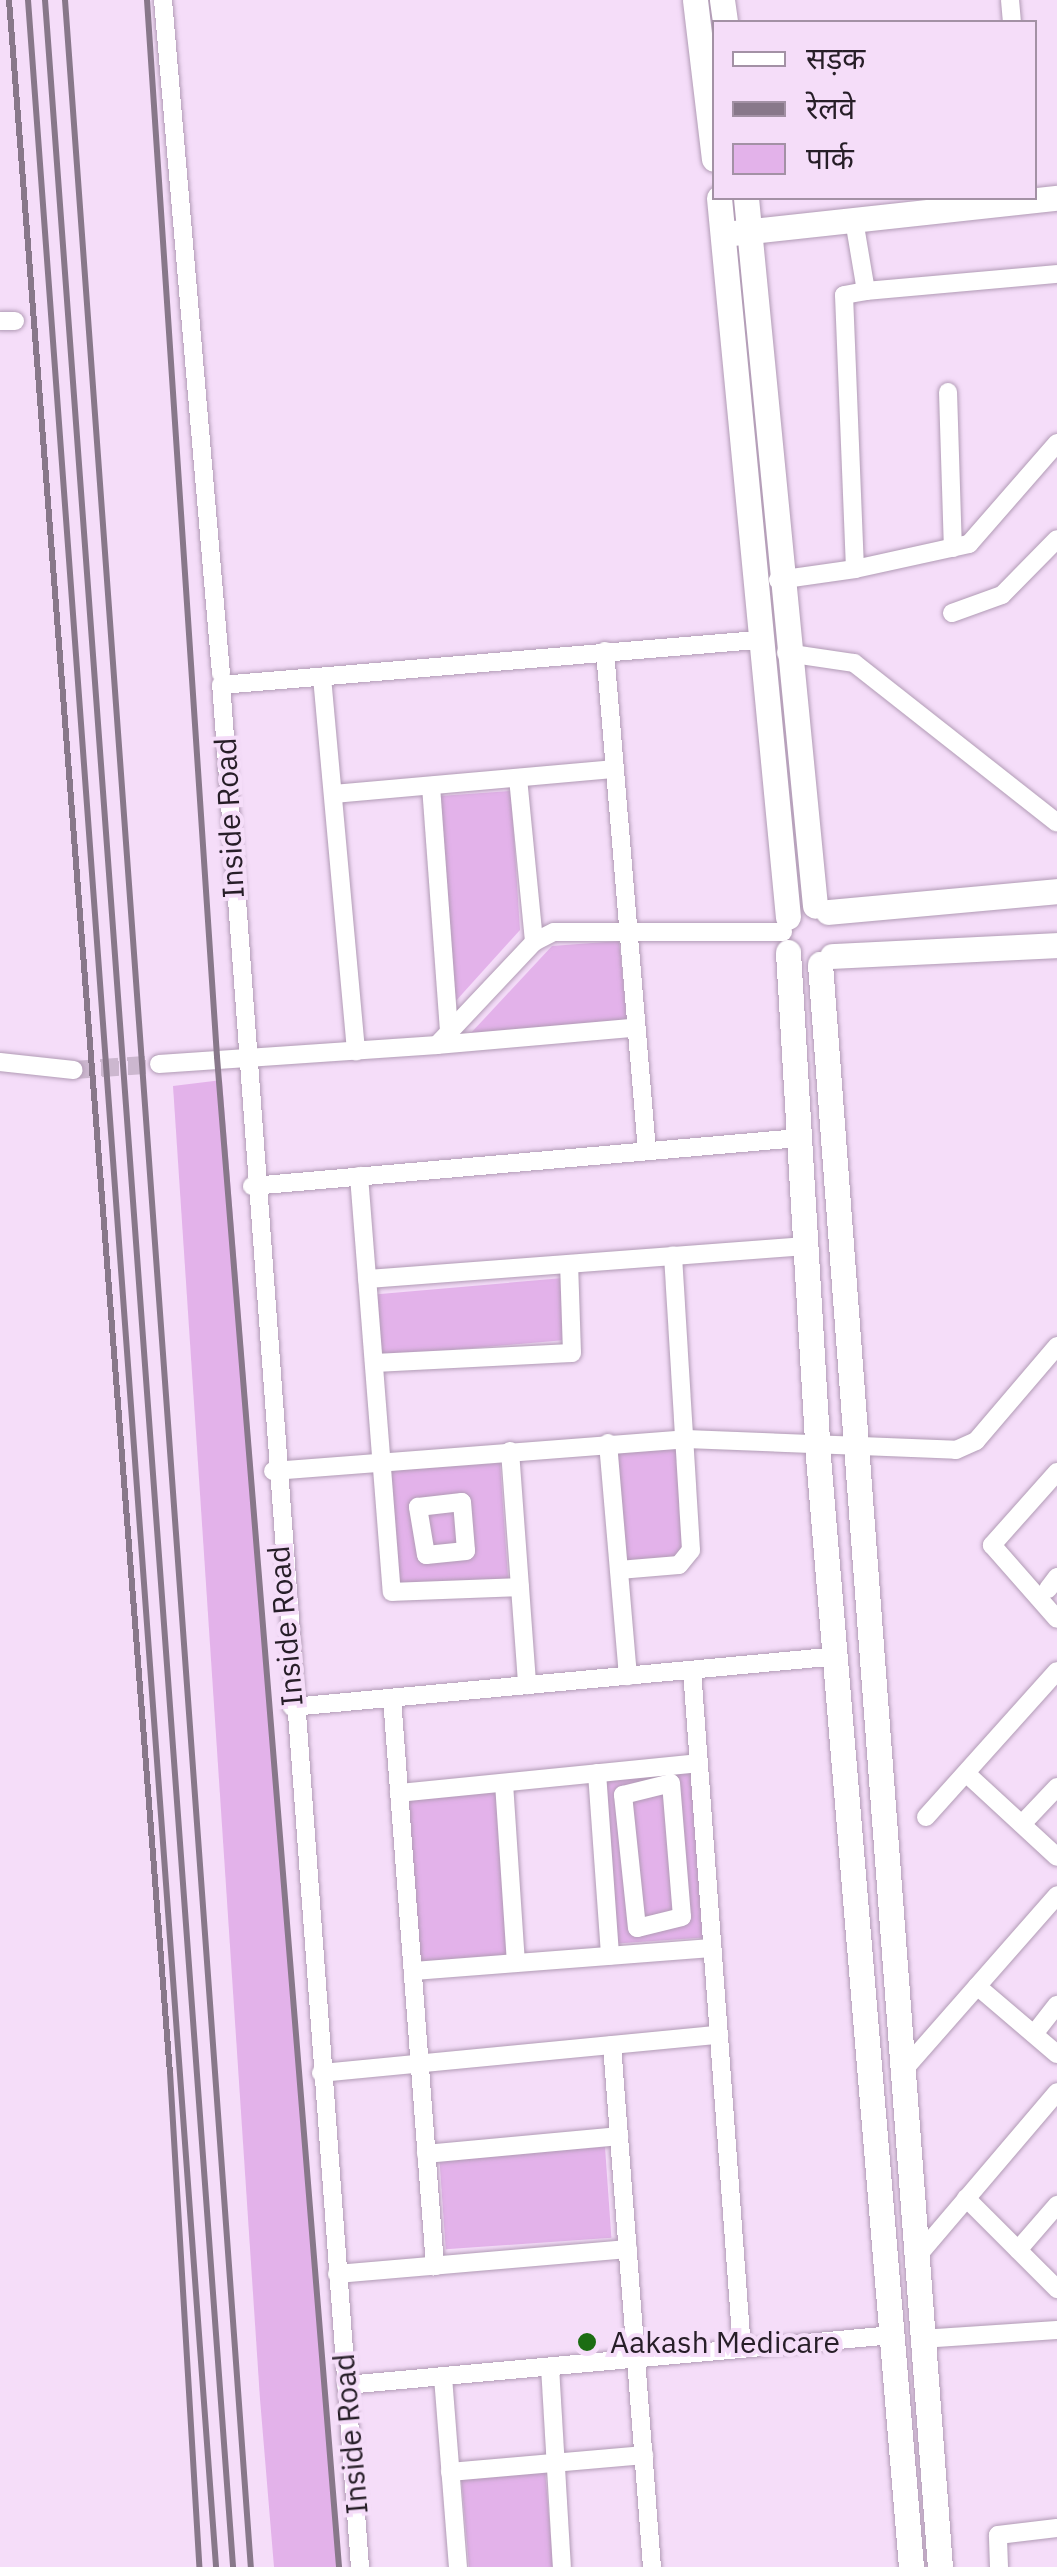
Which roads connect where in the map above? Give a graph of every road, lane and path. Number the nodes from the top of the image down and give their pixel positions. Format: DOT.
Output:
graph roads {
  1 [pos="163,0"];
  2 [pos="696,0"];
  3 [pos="712,141"];
  4 [pos="719,200"];
  5 [pos="746,200"];
  6 [pos="1031,200"];
  7 [pos="854,220"];
  8 [pos="750,231"];
  9 [pos="724,234"];
  10 [pos="1057,274"];
  11 [pos="866,291"];
  12 [pos="948,392"];
  13 [pos="1057,443"];
  14 [pos="1057,539"];
  15 [pos="952,548"];
  16 [pos="855,569"];
  17 [pos="778,580"];
  18 [pos="952,613"];
  19 [pos="758,640"];
  20 [pos="605,651"];
  21 [pos="786,653"];
  22 [pos="322,677"];
  23 [pos="221,679"];
  24 [pos="615,770"];
  25 [pos="518,778"];
  26 [pos="431,786"];
  27 [pos="334,794"];
  28 [pos="1057,823"];
  29 [pos="1057,891"];
  30 [pos="821,909"];
  31 [pos="626,930"];
  32 [pos="786,934"];
  33 [pos="534,942"];
  34 [pos="1057,945"];
  35 [pos="826,960"];
  36 [pos="633,1028"];
  37 [pos="443,1039"];
  38 [pos="356,1051"];
  39 [pos="243,1058"];
  40 [pos="0,1062"];
  41 [pos="159,1064"];
  42 [pos="74,1070"];
  43 [pos="798,1138"];
  44 [pos="647,1151"];
  45 [pos="359,1176"];
  46 [pos="252,1186"];
  47 [pos="806,1246"];
  48 [pos="673,1256"];
  49 [pos="569,1264"];
  50 [pos="367,1279"];
  51 [pos="1057,1346"];
  52 [pos="374,1363"];
  53 [pos="686,1439"];
  54 [pos="608,1443"];
  55 [pos="850,1444"];
  56 [pos="818,1446"];
  57 [pos="510,1451"];
  58 [pos="381,1462"];
  59 [pos="273,1471"];
  60 [pos="1057,1472"];
  61 [pos="619,1570"];
  62 [pos="520,1586"];
  63 [pos="862,1604"];
  64 [pos="835,1607"];
  65 [pos="1057,1619"];
  66 [pos="839,1656"];
  67 [pos="692,1670"];
  68 [pos="1057,1670"];
  69 [pos="628,1676"];
  70 [pos="526,1685"];
  71 [pos="392,1698"];
  72 [pos="292,1707"];
  73 [pos="698,1762"];
  74 [pos="597,1773"];
  75 [pos="967,1774"];
  76 [pos="504,1782"];
  77 [pos="1057,1787"];
  78 [pos="399,1793"];
  79 [pos="624,1796"];
  80 [pos="926,1817"];
  81 [pos="1022,1824"];
  82 [pos="1057,1857"];
  83 [pos="1057,1895"];
  84 [pos="712,1948"];
  85 [pos="610,1956"];
  86 [pos="516,1963"];
  87 [pos="412,1971"];
  88 [pos="977,1986"];
  89 [pos="1057,2005"];
  90 [pos="719,2034"];
  91 [pos="1034,2034"];
  92 [pos="612,2045"];
  93 [pos="1057,2054"];
  94 [pos="420,2063"];
  95 [pos="321,2072"];
  96 [pos="900,2074"];
  97 [pos="1057,2092"];
  98 [pos="619,2136"];
  99 [pos="426,2154"];
  100 [pos="966,2198"];
  101 [pos="1057,2205"];
  102 [pos="628,2249"];
  103 [pos="1018,2250"];
  104 [pos="915,2259"];
  105 [pos="435,2266"];
  106 [pos="337,2274"];
  107 [pos="1057,2288"];
  108 [pos="918,2298"];
  109 [pos="890,2302"];
  110 [pos="1057,2330"];
  111 [pos="893,2335"];
  112 [pos="921,2339"];
  113 [pos="742,2349"];
  114 [pos="636,2359"];
  115 [pos="550,2366"];
  116 [pos="443,2377"];
  117 [pos="346,2386"];
  118 [pos="644,2455"];
  119 [pos="556,2463"];
  120 [pos="450,2472"];
  121 [pos="935,2506"];
  122 [pos="906,2507"];
  123 [pos="1057,2528"];
  124 [pos="360,2567"];
  125 [pos="458,2567"];
  126 [pos="562,2567"];
  127 [pos="652,2567"];
  128 [pos="911,2567"];
  129 [pos="940,2567"];
  130 [pos="999,2567"];
  1 -- 23 [label="street, Inside Road"];
  2 -- 3 [label="street"];
  4 -- 9 [label="street"];
  5 -- 8 [label="street"];
  6 -- 7 [label="street"];
  7 -- 8 [label="street"];
  7 -- 11 [label="street"];
  8 -- 9 [label="street"];
  8 -- 17 [label="street"];
  9 -- 19 [label="street"];
  10 -- 11 [label="street"];
  11 -- 16 [label="street"];
  12 -- 15 [label="street"];
  13 -- 15 [label="street"];
  14 -- 18 [label="street"];
  15 -- 16 [label="street"];
  16 -- 17 [label="street"];
  17 -- 21 [label="street"];
  19 -- 20 [label="street"];
  19 -- 32 [label="street"];
  20 -- 22 [label="street"];
  20 -- 24 [label="street"];
  21 -- 28 [label="street"];
  21 -- 30 [label="street"];
  22 -- 23 [label="street"];
  22 -- 27 [label="street"];
  23 -- 39 [label="street, Inside Road"];
  24 -- 25 [label="street"];
  24 -- 31 [label="street"];
  25 -- 26 [label="street"];
  25 -- 33 [label="street"];
  26 -- 27 [label="street"];
  26 -- 37 [label="street"];
  27 -- 38 [label="street"];
  29 -- 30 [label="street"];
  30 -- 32 [label="street"];
  30 -- 35 [label="street"];
  31 -- 32 [label="street"];
  31 -- 33 [label="street"];
  31 -- 36 [label="street"];
  32 -- 35 [label="street"];
  32 -- 43 [label="street"];
  33 -- 37 [label="street"];
  34 -- 35 [label="street"];
  35 -- 55 [label="street"];
  36 -- 37 [label="street"];
  36 -- 44 [label="street"];
  37 -- 38 [label="street"];
  38 -- 39 [label="street"];
  39 -- 41 [label="street"];
  39 -- 46 [label="street, Inside Road"];
  40 -- 42 [label="street"];
  43 -- 44 [label="street"];
  43 -- 47 [label="street"];
  44 -- 45 [label="street"];
  45 -- 46 [label="street"];
  45 -- 50 [label="street"];
  46 -- 59 [label="street, Inside Road"];
  47 -- 48 [label="street"];
  47 -- 56 [label="street"];
  48 -- 49 [label="street"];
  48 -- 53 [label="street"];
  49 -- 50 [label="street"];
  49 -- 52 [label="street"];
  50 -- 52 [label="street"];
  51 -- 55 [label="street"];
  52 -- 58 [label="street"];
  53 -- 54 [label="street"];
  53 -- 56 [label="street"];
  53 -- 61 [label="street"];
  54 -- 57 [label="street"];
  54 -- 61 [label="street"];
  55 -- 56 [label="street"];
  55 -- 63 [label="street"];
  56 -- 64 [label="street"];
  57 -- 58 [label="street"];
  57 -- 62 [label="street"];
  58 -- 59 [label="street"];
  58 -- 62 [label="street"];
  59 -- 72 [label="street, Inside Road"];
  60 -- 65 [label="street"];
  61 -- 69 [label="street"];
  62 -- 70 [label="street"];
  63 -- 64 [label="street"];
  63 -- 96 [label="street"];
  64 -- 66 [label="street"];
  66 -- 67 [label="street"];
  66 -- 109 [label="street"];
  67 -- 69 [label="street"];
  67 -- 73 [label="street"];
  68 -- 75 [label="street"];
  69 -- 70 [label="street"];
  70 -- 71 [label="street"];
  71 -- 72 [label="street"];
  71 -- 78 [label="street"];
  72 -- 95 [label="street, Inside Road"];
  73 -- 74 [label="street"];
  73 -- 84 [label="street"];
  74 -- 76 [label="street"];
  74 -- 85 [label="street"];
  75 -- 80 [label="street"];
  75 -- 81 [label="street"];
  76 -- 78 [label="street"];
  76 -- 86 [label="street"];
  77 -- 81 [label="street"];
  78 -- 87 [label="street"];
  79 -- 79 [label="street"];
  81 -- 82 [label="street"];
  83 -- 88 [label="street"];
  84 -- 85 [label="street"];
  84 -- 90 [label="street"];
  85 -- 86 [label="street"];
  86 -- 87 [label="street"];
  87 -- 94 [label="street"];
  88 -- 91 [label="street"];
  88 -- 96 [label="street"];
  89 -- 91 [label="street"];
  90 -- 92 [label="street"];
  90 -- 113 [label="street"];
  91 -- 93 [label="street"];
  92 -- 94 [label="street"];
  92 -- 98 [label="street"];
  94 -- 95 [label="street"];
  94 -- 99 [label="street"];
  95 -- 106 [label="street, Inside Road"];
  96 -- 104 [label="street"];
  97 -- 100 [label="street"];
  98 -- 99 [label="street"];
  98 -- 102 [label="street"];
  99 -- 105 [label="street"];
  100 -- 103 [label="street"];
  100 -- 104 [label="street"];
  101 -- 103 [label="street"];
  102 -- 105 [label="street"];
  102 -- 114 [label="street"];
  103 -- 107 [label="street"];
  104 -- 108 [label="street"];
  105 -- 106 [label="street"];
  106 -- 117 [label="street, Inside Road"];
  108 -- 109 [label="street"];
  108 -- 112 [label="street"];
  109 -- 111 [label="street"];
  110 -- 112 [label="street"];
  111 -- 113 [label="street"];
  111 -- 122 [label="street"];
  112 -- 121 [label="street"];
  113 -- 114 [label="street"];
  114 -- 115 [label="street"];
  114 -- 118 [label="street"];
  115 -- 116 [label="street"];
  115 -- 119 [label="street"];
  116 -- 117 [label="street"];
  116 -- 120 [label="street"];
  117 -- 124 [label="street, Inside Road"];
  118 -- 119 [label="street"];
  118 -- 127 [label="street"];
  119 -- 120 [label="street"];
  119 -- 126 [label="street"];
  120 -- 125 [label="street"];
  121 -- 122 [label="street"];
  121 -- 129 [label="street"];
  122 -- 128 [label="street"];
  123 -- 130 [label="street"];
}
